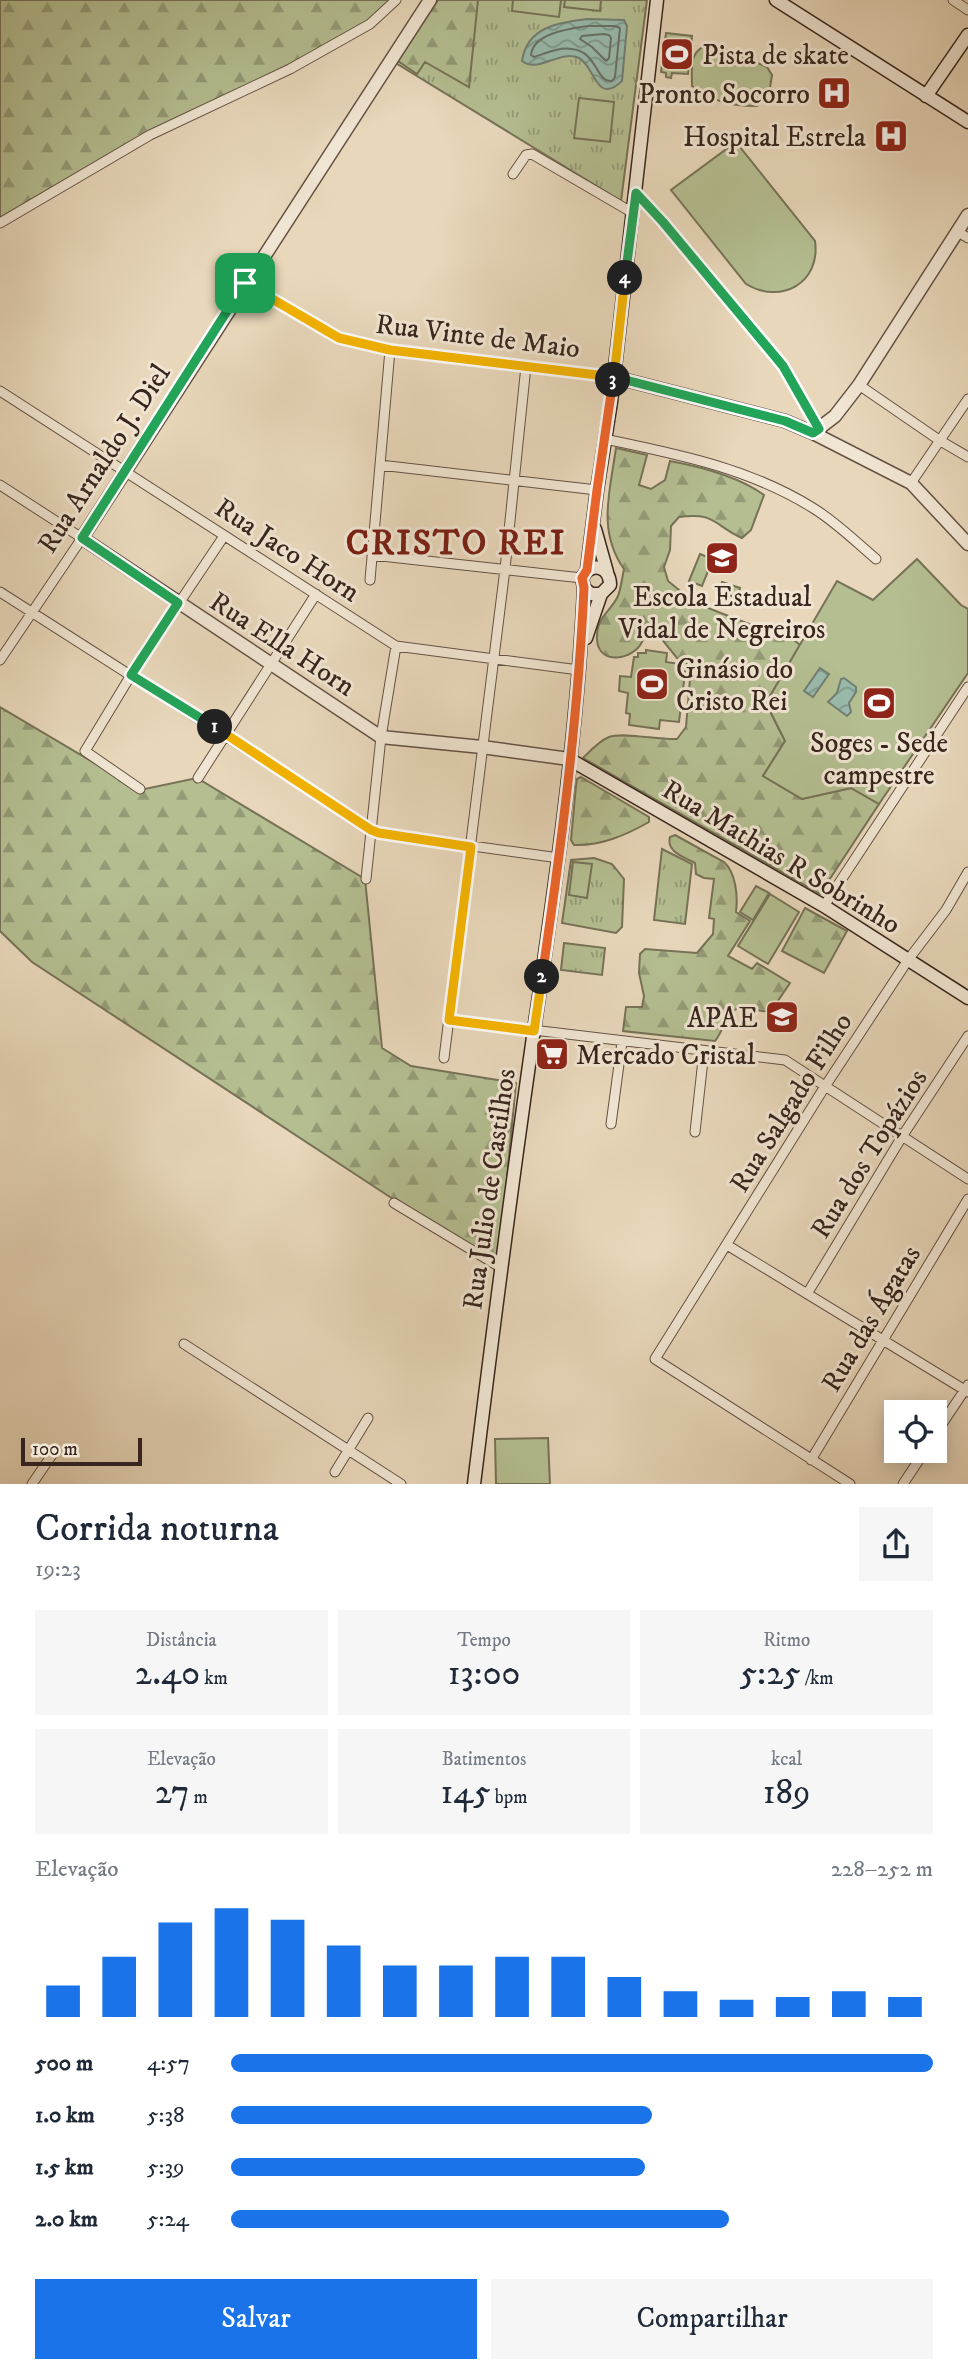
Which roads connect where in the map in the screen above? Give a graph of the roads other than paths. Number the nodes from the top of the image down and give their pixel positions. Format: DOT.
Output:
graph roads {
  1 [pos="396,0"];
  2 [pos="430,0"];
  3 [pos="657,0"];
  4 [pos="776,0"];
  5 [pos="953,0"];
  6 [pos="968,10"];
  7 [pos="968,35"];
  8 [pos="926,96"];
  9 [pos="968,122"];
  10 [pos="513,174"];
  11 [pos="636,193"];
  12 [pos="633,213"];
  13 [pos="968,215"];
  14 [pos="0,223"];
  15 [pos="963,235"];
  16 [pos="245,283"];
  17 [pos="390,350"];
  18 [pos="526,366"];
  19 [pos="614,377"];
  20 [pos="859,385"];
  21 [pos="3,393"];
  22 [pos="968,398"];
  23 [pos="0,404"];
  24 [pos="816,431"];
  25 [pos="605,439"];
  26 [pos="939,440"];
  27 [pos="968,457"];
  28 [pos="380,465"];
  29 [pos="124,470"];
  30 [pos="513,481"];
  31 [pos="911,483"];
  32 [pos="0,485"];
  33 [pos="597,490"];
  34 [pos="593,522"];
  35 [pos="224,536"];
  36 [pos="82,538"];
  37 [pos="968,544"];
  38 [pos="372,555"];
  39 [pos="876,559"];
  40 [pos="505,569"];
  41 [pos="607,572"];
  42 [pos="584,579"];
  43 [pos="370,580"];
  44 [pos="0,592"];
  45 [pos="316,594"];
  46 [pos="601,594"];
  47 [pos="178,603"];
  48 [pos="32,611"];
  49 [pos="396,646"];
  50 [pos="581,651"];
  51 [pos="0,660"];
  52 [pos="492,660"];
  53 [pos="271,663"];
  54 [pos="579,670"];
  55 [pos="131,675"];
  56 [pos="968,687"];
  57 [pos="225,734"];
  58 [pos="381,737"];
  59 [pos="482,747"];
  60 [pos="569,759"];
  61 [pos="198,778"];
  62 [pos="140,789"];
  63 [pos="371,830"];
  64 [pos="471,847"];
  65 [pos="559,858"];
  66 [pos="968,872"];
  67 [pos="366,879"];
  68 [pos="824,905"];
  69 [pos="908,960"];
  70 [pos="968,998"];
  71 [pos="449,1020"];
  72 [pos="534,1031"];
  73 [pos="968,1037"];
  74 [pos="622,1042"];
  75 [pos="704,1051"];
  76 [pos="444,1058"];
  77 [pos="824,1088"];
  78 [pos="611,1124"];
  79 [pos="695,1132"];
  80 [pos="903,1135"];
  81 [pos="968,1179"];
  82 [pos="968,1199"];
  83 [pos="394,1203"];
  84 [pos="727,1245"];
  85 [pos="500,1268"];
  86 [pos="807,1294"];
  87 [pos="884,1341"];
  88 [pos="184,1344"];
  89 [pos="967,1389"];
  90 [pos="947,1417"];
  91 [pos="368,1418"];
  92 [pos="348,1451"];
  93 [pos="54,1452"];
  94 [pos="811,1460"];
  95 [pos="917,1463"];
  96 [pos="335,1472"];
  97 [pos="32,1484"];
  98 [pos="401,1484"];
  99 [pos="474,1484"];
  100 [pos="850,1484"];
  101 [pos="903,1484"];
  1 -- 14 [label="street"];
  2 -- 16 [label="main road, Rua Arnaldo J. Diel"];
  3 -- 11 [label="main road, Rua Julio de Castilhos"];
  4 -- 8 [label="main road"];
  5 -- 6 [label="street"];
  7 -- 8 [label="main road"];
  8 -- 9 [label="main road"];
  10 -- 12 [label="street"];
  11 -- 12 [label="main road, Rua Julio de Castilhos"];
  11 -- 24 [label="street"];
  12 -- 19 [label="main road, Rua Julio de Castilhos"];
  13 -- 15 [label="main road"];
  15 -- 20 [label="main road"];
  16 -- 17 [label="street, Rua Vinte de Maio"];
  16 -- 29 [label="main road, Rua Arnaldo J. Diel"];
  17 -- 18 [label="street, Rua Vinte de Maio"];
  17 -- 28 [label="street"];
  18 -- 19 [label="street, Rua Vinte de Maio"];
  18 -- 30 [label="street"];
  19 -- 24 [label="main road, Rua Vinte de Maio"];
  19 -- 25 [label="main road, Rua Julio de Castilhos"];
  20 -- 24 [label="main road"];
  20 -- 26 [label="street"];
  21 -- 23 [label="street"];
  21 -- 29 [label="street, Rua Jaco Horn"];
  22 -- 26 [label="street"];
  24 -- 31 [label="main road, Rua Vinte de Maio"];
  25 -- 33 [label="main road, Rua Julio de Castilhos"];
  25 -- 39 [label="street"];
  26 -- 27 [label="street"];
  26 -- 31 [label="street"];
  28 -- 30 [label="street"];
  28 -- 38 [label="street"];
  29 -- 35 [label="street, Rua Jaco Horn"];
  29 -- 36 [label="main road, Rua Arnaldo J. Diel"];
  30 -- 33 [label="street"];
  30 -- 40 [label="street"];
  31 -- 37 [label="main road, Rua Vinte de Maio"];
  32 -- 36 [label="street, Rua Ella Horn"];
  33 -- 34 [label="main road, Rua Julio de Castilhos"];
  34 -- 41 [label="main road, Rua Julio de Castilhos"];
  34 -- 42 [label="main road, Rua Julio de Castilhos"];
  35 -- 45 [label="street, Rua Jaco Horn"];
  35 -- 47 [label="street"];
  36 -- 47 [label="main road, Rua Ella Horn"];
  36 -- 48 [label="street, Rua Arnaldo J. Diel"];
  38 -- 40 [label="street"];
  38 -- 43 [label="street"];
  40 -- 42 [label="street"];
  40 -- 52 [label="street"];
  41 -- 42 [label="main road"];
  41 -- 46 [label="main road"];
  42 -- 46 [label="main road"];
  42 -- 50 [label="main road, Rua Julio de Castilhos"];
  44 -- 48 [label="street"];
  45 -- 49 [label="street, Rua Jaco Horn"];
  45 -- 53 [label="street"];
  46 -- 50 [label="main road, Rua Julio de Castilhos"];
  47 -- 53 [label="main road, Rua Ella Horn"];
  47 -- 55 [label="street"];
  48 -- 51 [label="street, Rua Arnaldo J. Diel"];
  48 -- 55 [label="street"];
  49 -- 52 [label="street, Rua Jaco Horn"];
  49 -- 58 [label="street"];
  50 -- 54 [label="main road, Rua Julio de Castilhos"];
  52 -- 54 [label="street, Rua Jaco Horn"];
  52 -- 59 [label="street"];
  53 -- 57 [label="street"];
  53 -- 58 [label="main road, Rua Ella Horn"];
  54 -- 60 [label="main road, Rua Julio de Castilhos"];
  55 -- 57 [label="street"];
  55 -- 62 [label="street"];
  56 -- 68 [label="street"];
  57 -- 61 [label="street"];
  57 -- 63 [label="street"];
  58 -- 59 [label="main road, Rua Ella Horn"];
  58 -- 63 [label="street"];
  59 -- 60 [label="main road, Rua Ella Horn"];
  59 -- 64 [label="street"];
  60 -- 65 [label="main road, Rua Julio de Castilhos"];
  60 -- 68 [label="main road, Rua Mathias R Sobrinho"];
  63 -- 64 [label="street"];
  63 -- 67 [label="street"];
  64 -- 65 [label="street"];
  64 -- 71 [label="street"];
  65 -- 72 [label="main road, Rua Julio de Castilhos"];
  66 -- 69 [label="street, Rua Salgado Filho"];
  68 -- 69 [label="main road, Rua Mathias R Sobrinho"];
  69 -- 70 [label="main road, Rua Mathias R Sobrinho"];
  69 -- 77 [label="street, Rua Salgado Filho"];
  71 -- 72 [label="street"];
  71 -- 76 [label="street"];
  72 -- 74 [label="street"];
  72 -- 85 [label="main road, Rua Julio de Castilhos"];
  73 -- 80 [label="street, Rua dos Topázios"];
  74 -- 75 [label="street"];
  74 -- 78 [label="street"];
  75 -- 77 [label="street"];
  75 -- 79 [label="street"];
  77 -- 80 [label="street"];
  77 -- 84 [label="street, Rua Salgado Filho"];
  80 -- 81 [label="street"];
  80 -- 86 [label="street, Rua dos Topázios"];
  82 -- 87 [label="street, Rua das Ágatas"];
  83 -- 85 [label="street"];
  84 -- 86 [label="street"];
  84 -- 94 [label="street, Rua Salgado Filho"];
  85 -- 99 [label="main road, Rua Julio de Castilhos"];
  86 -- 87 [label="street"];
  87 -- 89 [label="street"];
  87 -- 94 [label="street, Rua das Ágatas"];
  88 -- 92 [label="street"];
  89 -- 90 [label="street"];
  91 -- 92 [label="street"];
  92 -- 96 [label="street"];
  92 -- 98 [label="street"];
  93 -- 97 [label="street"];
  94 -- 100 [label="street"];
  95 -- 101 [label="street"];
}
